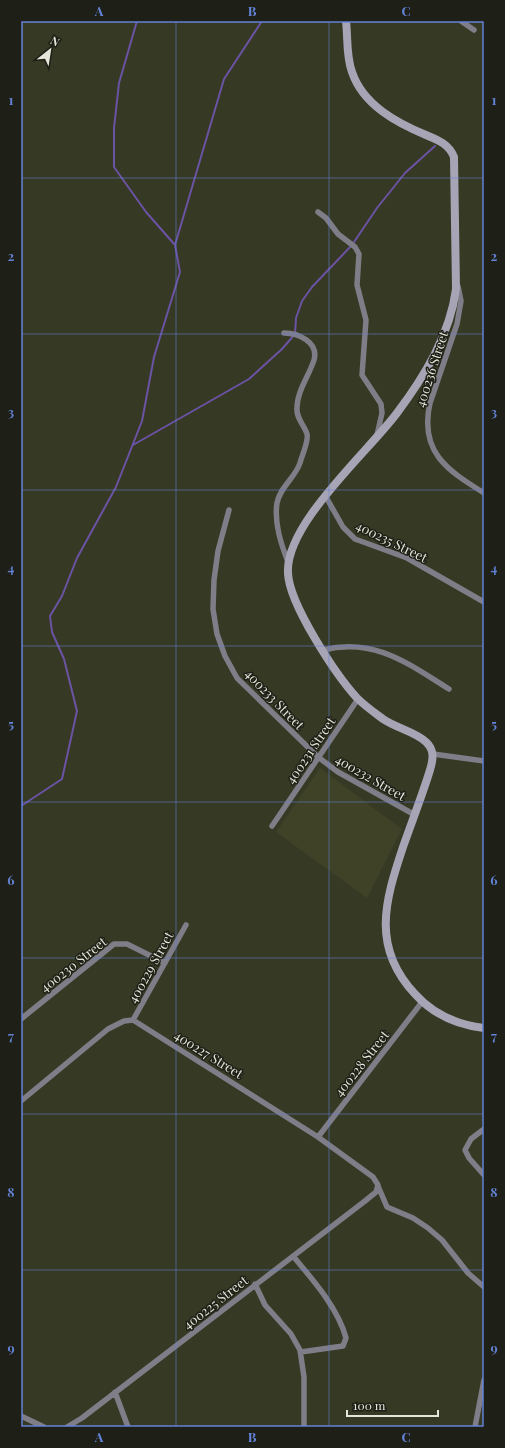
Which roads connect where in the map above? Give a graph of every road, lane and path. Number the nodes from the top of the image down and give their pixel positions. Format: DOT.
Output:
graph roads {
  1 [pos="346,21"];
  2 [pos="461,21"];
  3 [pos="474,30"];
  4 [pos="318,212"];
  5 [pos="456,276"];
  6 [pos="284,333"];
  7 [pos="377,438"];
  8 [pos="484,493"];
  9 [pos="326,497"];
  10 [pos="229,510"];
  11 [pos="288,562"];
  12 [pos="484,602"];
  13 [pos="323,650"];
  14 [pos="449,689"];
  15 [pos="358,699"];
  16 [pos="433,754"];
  17 [pos="318,757"];
  18 [pos="484,761"];
  19 [pos="415,815"];
  20 [pos="272,826"];
  21 [pos="186,925"];
  22 [pos="165,963"];
  23 [pos="422,1002"];
  24 [pos="21,1019"];
  25 [pos="133,1020"];
  26 [pos="484,1028"];
  27 [pos="21,1101"];
  28 [pos="484,1129"];
  29 [pos="318,1137"];
  30 [pos="484,1175"];
  31 [pos="378,1185"];
  32 [pos="293,1256"];
  33 [pos="255,1284"];
  34 [pos="484,1287"];
  35 [pos="301,1352"];
  36 [pos="484,1380"];
  37 [pos="115,1392"];
  38 [pos="21,1416"];
  39 [pos="44,1427"];
  40 [pos="67,1427"];
  41 [pos="128,1427"];
  42 [pos="304,1427"];
  43 [pos="475,1427"];
  1 -- 5 [label="street"];
  2 -- 3 [label="street"];
  4 -- 7 [label="street"];
  5 -- 7 [label="street"];
  5 -- 8 [label="street, 400236 Street"];
  6 -- 11 [label="street"];
  7 -- 9 [label="street"];
  9 -- 11 [label="street"];
  9 -- 12 [label="street, 400235 Street"];
  10 -- 17 [label="street, 400233 Street"];
  11 -- 13 [label="street"];
  13 -- 14 [label="street"];
  13 -- 15 [label="street"];
  15 -- 16 [label="street"];
  15 -- 17 [label="street, 400231 Street"];
  16 -- 18 [label="street"];
  16 -- 19 [label="street"];
  17 -- 19 [label="street, 400232 Street"];
  17 -- 20 [label="street, 400231 Street"];
  19 -- 23 [label="street"];
  21 -- 22 [label="street, 400229 Street"];
  22 -- 24 [label="street, 400230 Street"];
  22 -- 25 [label="street, 400229 Street"];
  23 -- 26 [label="street"];
  23 -- 29 [label="street, 400228 Street"];
  25 -- 27 [label="street"];
  25 -- 29 [label="street, 400227 Street"];
  28 -- 30 [label="street"];
  29 -- 31 [label="street, 400227 Street"];
  31 -- 32 [label="street, 400225 Street"];
  31 -- 34 [label="street, 400227 Street"];
  32 -- 33 [label="street, 400225 Street"];
  32 -- 35 [label="street"];
  33 -- 35 [label="street"];
  33 -- 37 [label="street, 400225 Street"];
  35 -- 42 [label="street"];
  36 -- 43 [label="street"];
  37 -- 40 [label="street, 400225 Street"];
  37 -- 41 [label="street"];
  38 -- 39 [label="street"];
}
